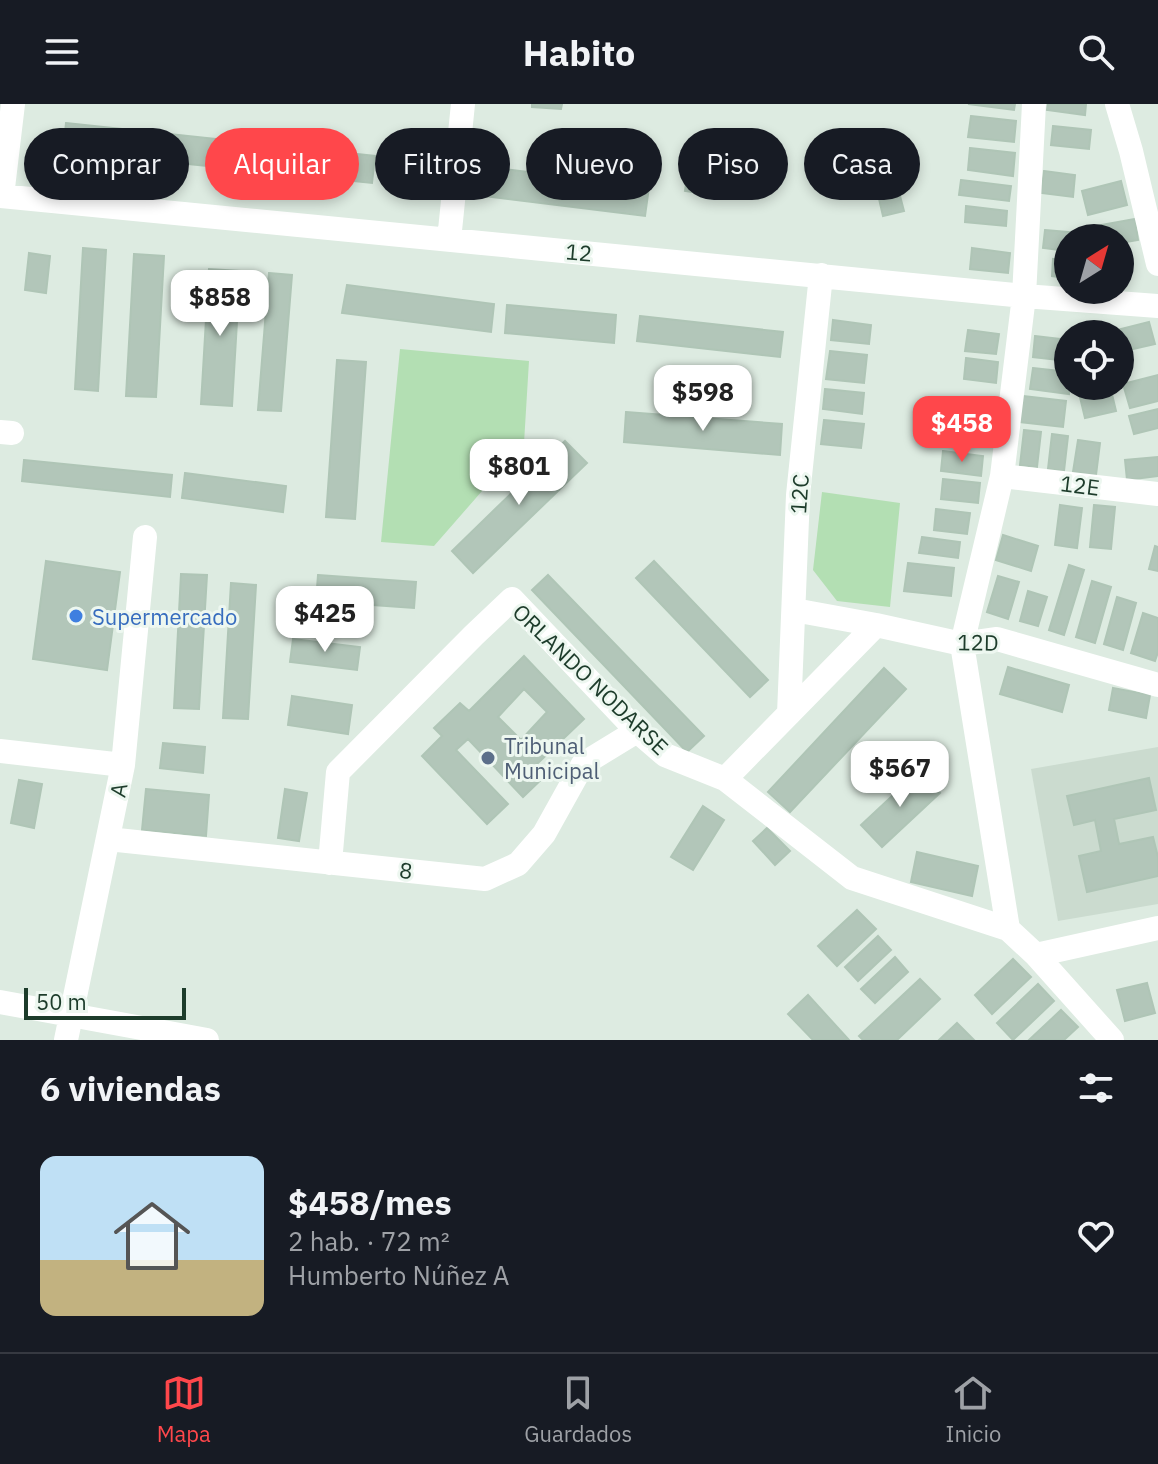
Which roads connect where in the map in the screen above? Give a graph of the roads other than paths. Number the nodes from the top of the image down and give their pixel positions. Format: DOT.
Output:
graph roads {
  1 [pos="13,104"];
  2 [pos="463,104"];
  3 [pos="1034,104"];
  4 [pos="1117,104"];
  5 [pos="1,196"];
  6 [pos="449,240"];
  7 [pos="1158,264"];
  8 [pos="821,275"];
  9 [pos="1024,296"];
  10 [pos="1158,306"];
  11 [pos="1002,476"];
  12 [pos="1158,494"];
  13 [pos="145,537"];
  14 [pos="794,610"];
  15 [pos="876,625"];
  16 [pos="962,644"];
  17 [pos="1158,685"];
  18 [pos="789,714"];
  19 [pos="637,731"];
  20 [pos="0,751"];
  21 [pos="123,765"];
  22 [pos="725,779"];
  23 [pos="108,839"];
  24 [pos="330,863"];
  25 [pos="1158,928"];
  26 [pos="1008,929"];
  27 [pos="1036,955"];
  28 [pos="0,1002"];
  29 [pos="71,1015"];
  30 [pos="66,1040"];
  31 [pos="207,1040"];
  32 [pos="1112,1040"];
  1 -- 5 [label="street"];
  2 -- 6 [label="street"];
  3 -- 9 [label="street"];
  4 -- 7 [label="street"];
  5 -- 6 [label="street, 12"];
  6 -- 8 [label="street, 12"];
  8 -- 9 [label="street, 12"];
  8 -- 14 [label="street, 12C"];
  9 -- 10 [label="street, 12"];
  9 -- 11 [label="street"];
  11 -- 12 [label="street, 12E"];
  11 -- 16 [label="street"];
  13 -- 21 [label="street, A"];
  14 -- 15 [label="street, 12D"];
  14 -- 18 [label="street, 12C"];
  15 -- 16 [label="street, 12D"];
  15 -- 18 [label="street"];
  16 -- 17 [label="street, 12D"];
  16 -- 26 [label="street"];
  18 -- 22 [label="street"];
  19 -- 22 [label="street, ORLANDO NODARSE"];
  19 -- 24 [label="street, 8"];
  19 -- 24 [label="street, ORLANDO NODARSE"];
  20 -- 21 [label="street"];
  21 -- 23 [label="street, A"];
  22 -- 26 [label="street, ORLANDO NODARSE"];
  23 -- 24 [label="street, 8"];
  23 -- 29 [label="street, A"];
  25 -- 27 [label="street"];
  26 -- 27 [label="street"];
  27 -- 32 [label="street"];
  28 -- 29 [label="street"];
  29 -- 30 [label="street, A"];
  29 -- 31 [label="street"];
}
